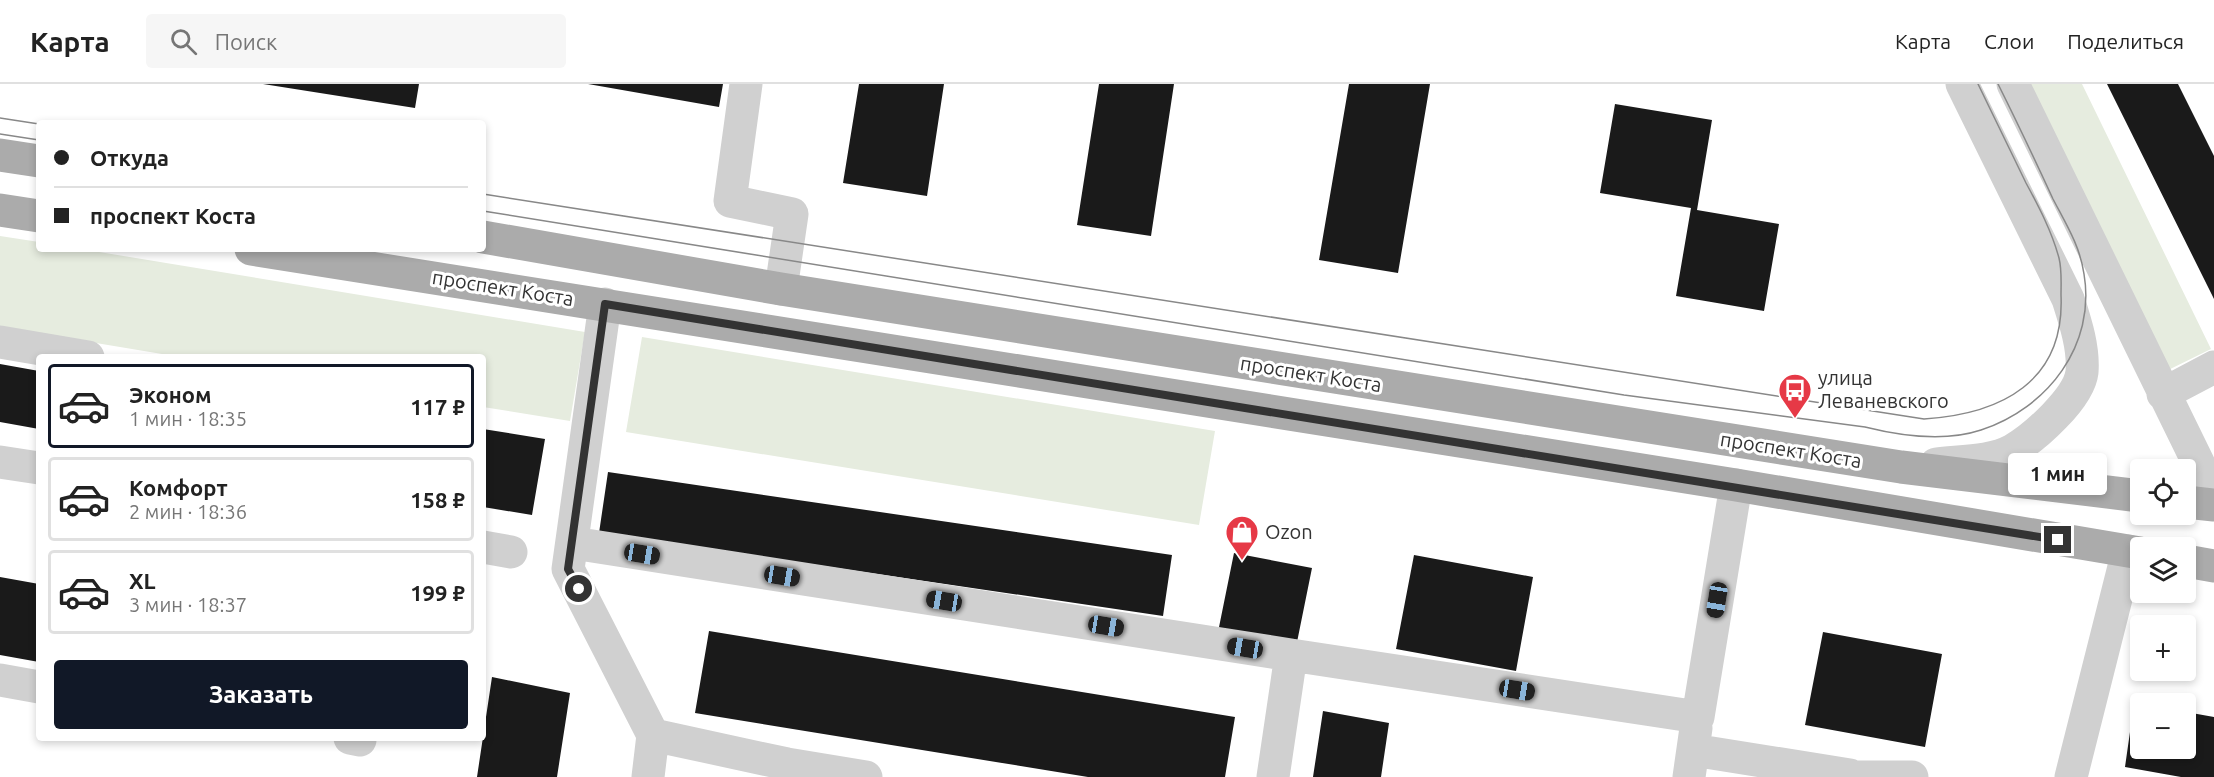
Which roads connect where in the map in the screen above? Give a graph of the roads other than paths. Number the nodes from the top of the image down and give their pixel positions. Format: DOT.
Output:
graph roads {
  1 [pos="746,84"];
  2 [pos="1962,84"];
  3 [pos="2013,84"];
  4 [pos="0,154"];
  5 [pos="36,160"];
  6 [pos="0,210"];
  7 [pos="36,216"];
  8 [pos="486,238"];
  9 [pos="270,252"];
  10 [pos="781,290"];
  11 [pos="605,304"];
  12 [pos="0,342"];
  13 [pos="70,354"];
  14 [pos="2214,367"];
  15 [pos="2163,394"];
  16 [pos="0,462"];
  17 [pos="1900,467"];
  18 [pos="36,468"];
  19 [pos="1736,486"];
  20 [pos="2130,495"];
  21 [pos="2214,495"];
  22 [pos="2196,503"];
  23 [pos="2214,505"];
  24 [pos="573,543"];
  25 [pos="2130,551"];
  26 [pos="2196,563"];
  27 [pos="2130,566"];
  28 [pos="2214,566"];
  29 [pos="1291,655"];
  30 [pos="0,680"];
  31 [pos="36,686"];
  32 [pos="1698,717"];
  33 [pos="653,735"];
  34 [pos="1691,764"];
  35 [pos="1850,776"];
  36 [pos="648,777"];
  37 [pos="866,777"];
  38 [pos="1273,777"];
  39 [pos="1912,777"];
  40 [pos="2071,777"];
  1 -- 10 [label="street"];
  2 -- 17 [label="street"];
  3 -- 15 [label="street"];
  4 -- 5 [label="main road"];
  6 -- 7 [label="main road"];
  8 -- 10 [label="main road, проспект Коста"];
  9 -- 11 [label="main road, проспект Коста"];
  10 -- 17 [label="main road, проспект Коста"];
  11 -- 19 [label="main road, проспект Коста"];
  11 -- 24 [label="street"];
  12 -- 13 [label="street"];
  14 -- 15 [label="street"];
  15 -- 21 [label="street"];
  16 -- 18 [label="street"];
  17 -- 20 [label="main road, проспект Коста"];
  19 -- 25 [label="main road, проспект Коста"];
  19 -- 32 [label="street"];
  22 -- 23 [label="main road"];
  24 -- 29 [label="street"];
  24 -- 33 [label="street"];
  26 -- 28 [label="main road"];
  27 -- 40 [label="street"];
  29 -- 32 [label="street"];
  29 -- 38 [label="street"];
  30 -- 31 [label="street"];
  32 -- 34 [label="street"];
  33 -- 36 [label="street"];
  33 -- 37 [label="street"];
  34 -- 35 [label="street"];
  35 -- 39 [label="street"];
}
